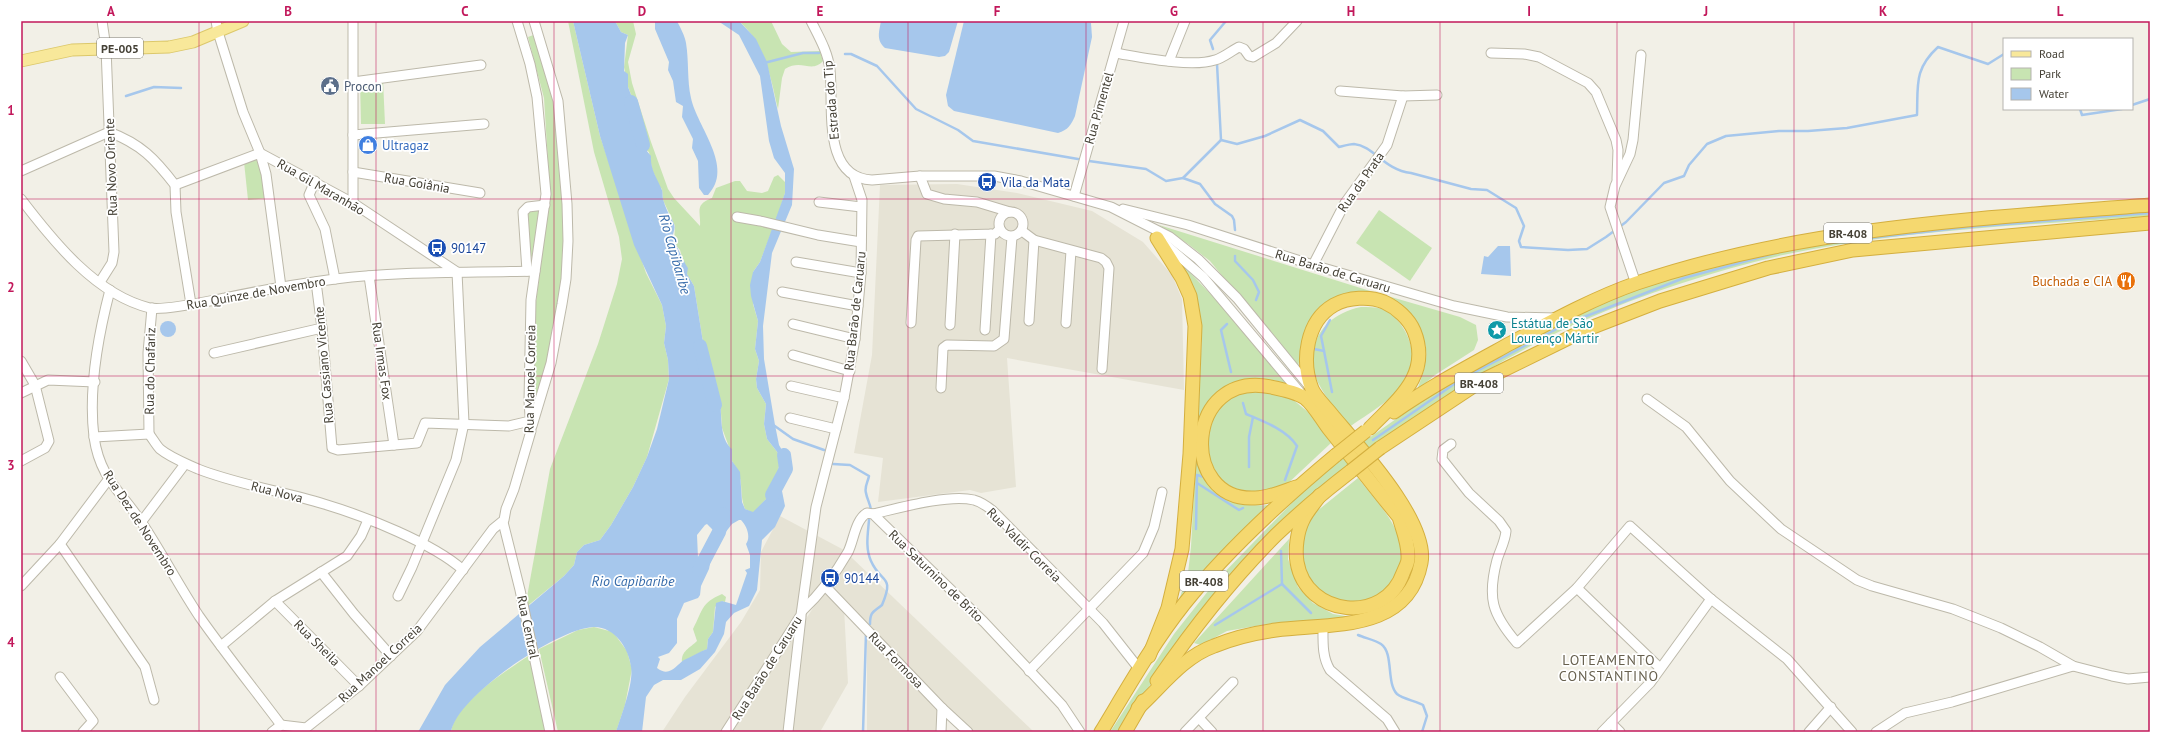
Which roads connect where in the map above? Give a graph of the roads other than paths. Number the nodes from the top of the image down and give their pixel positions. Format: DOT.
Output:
graph roads {
  1 [pos="102,21"];
  2 [pos="243,21"];
  3 [pos="353,21"];
  4 [pos="517,21"];
  5 [pos="534,21"];
  6 [pos="811,21"];
  7 [pos="1124,21"];
  8 [pos="1185,21"];
  9 [pos="1297,21"];
  10 [pos="217,26"];
  11 [pos="106,48"];
  12 [pos="1491,52"];
  13 [pos="1114,53"];
  14 [pos="1641,55"];
  15 [pos="21,61"];
  16 [pos="1169,61"];
  17 [pos="481,66"];
  18 [pos="353,82"];
  19 [pos="1340,91"];
  20 [pos="1437,95"];
  21 [pos="1403,96"];
  22 [pos="484,124"];
  23 [pos="109,132"];
  24 [pos="353,135"];
  25 [pos="260,153"];
  26 [pos="21,171"];
  27 [pos="353,172"];
  28 [pos="854,176"];
  29 [pos="920,176"];
  30 [pos="865,180"];
  31 [pos="315,181"];
  32 [pos="1617,182"];
  33 [pos="176,185"];
  34 [pos="480,193"];
  35 [pos="1074,196"];
  36 [pos="21,199"];
  37 [pos="819,202"];
  38 [pos="1096,202"];
  39 [pos="353,203"];
  40 [pos="545,204"];
  41 [pos="861,204"];
  42 [pos="2150,205"];
  43 [pos="990,206"];
  44 [pos="1111,207"];
  45 [pos="1010,212"];
  46 [pos="736,217"];
  47 [pos="1000,218"];
  48 [pos="2150,223"];
  49 [pos="1000,229"];
  50 [pos="1022,231"];
  51 [pos="954,234"];
  52 [pos="990,234"];
  53 [pos="1012,237"];
  54 [pos="1157,238"];
  55 [pos="1034,240"];
  56 [pos="861,242"];
  57 [pos="1071,251"];
  58 [pos="796,262"];
  59 [pos="1313,265"];
  60 [pos="531,271"];
  61 [pos="457,272"];
  62 [pos="861,273"];
  63 [pos="370,276"];
  64 [pos="335,279"];
  65 [pos="100,282"];
  66 [pos="316,282"];
  67 [pos="1636,284"];
  68 [pos="281,287"];
  69 [pos="110,290"];
  70 [pos="782,292"];
  71 [pos="191,304"];
  72 [pos="858,306"];
  73 [pos="152,308"];
  74 [pos="1559,318"];
  75 [pos="1029,321"];
  76 [pos="911,323"];
  77 [pos="1066,323"];
  78 [pos="793,324"];
  79 [pos="950,325"];
  80 [pos="322,328"];
  81 [pos="985,330"];
  82 [pos="855,339"];
  83 [pos="214,353"];
  84 [pos="793,354"];
  85 [pos="21,361"];
  86 [pos="1102,369"];
  87 [pos="850,371"];
  88 [pos="95,382"];
  89 [pos="35,385"];
  90 [pos="791,386"];
  91 [pos="940,388"];
  92 [pos="21,393"];
  93 [pos="1309,394"];
  94 [pos="844,398"];
  95 [pos="1647,399"];
  96 [pos="790,418"];
  97 [pos="530,421"];
  98 [pos="464,423"];
  99 [pos="836,429"];
  100 [pos="1368,430"];
  101 [pos="531,431"];
  102 [pos="149,434"];
  103 [pos="94,437"];
  104 [pos="1452,444"];
  105 [pos="394,445"];
  106 [pos="21,461"];
  107 [pos="185,464"];
  108 [pos="108,480"];
  109 [pos="1296,488"];
  110 [pos="1162,492"];
  111 [pos="1320,495"];
  112 [pos="873,514"];
  113 [pos="368,520"];
  114 [pos="142,522"];
  115 [pos="503,522"];
  116 [pos="60,544"];
  117 [pos="421,544"];
  118 [pos="463,570"];
  119 [pos="321,572"];
  120 [pos="21,586"];
  121 [pos="825,586"];
  122 [pos="1578,588"];
  123 [pos="398,596"];
  124 [pos="1711,599"];
  125 [pos="275,601"];
  126 [pos="1089,609"];
  127 [pos="801,613"];
  128 [pos="1323,626"];
  129 [pos="783,644"];
  130 [pos="221,646"];
  131 [pos="799,648"];
  132 [pos="391,656"];
  133 [pos="1149,656"];
  134 [pos="2073,666"];
  135 [pos="1660,668"];
  136 [pos="1140,670"];
  137 [pos="1030,671"];
  138 [pos="60,677"];
  139 [pos="2150,677"];
  140 [pos="1233,682"];
  141 [pos="359,686"];
  142 [pos="154,700"];
  143 [pos="942,708"];
  144 [pos="1138,708"];
  145 [pos="1831,708"];
  146 [pos="1199,718"];
  147 [pos="1611,723"];
  148 [pos="281,725"];
  149 [pos="304,730"];
  150 [pos="83,732"];
  151 [pos="272,732"];
  152 [pos="550,732"];
  153 [pos="726,732"];
  154 [pos="788,732"];
  155 [pos="941,732"];
  156 [pos="968,732"];
  157 [pos="1080,732"];
  158 [pos="1102,732"];
  159 [pos="1125,732"];
  160 [pos="1185,732"];
  161 [pos="1212,732"];
  162 [pos="1395,732"];
  163 [pos="1602,732"];
  164 [pos="1620,732"];
  165 [pos="1809,732"];
  166 [pos="1852,732"];
  167 [pos="1876,732"];
  1 -- 11 [label="street, Rua Novo Oriente"];
  2 -- 10 [label="main road, PE-005"];
  3 -- 18 [label="street"];
  4 -- 40 [label="street, Rua Manoel Correia"];
  5 -- 101 [label="street"];
  6 -- 28 [label="street, Estrada do Tip"];
  7 -- 13 [label="street, Rua Pimentel"];
  8 -- 16 [label="street"];
  9 -- 16 [label="street"];
  10 -- 11 [label="main road, PE-005"];
  10 -- 25 [label="street"];
  11 -- 15 [label="main road, PE-005"];
  11 -- 23 [label="street, Rua Novo Oriente"];
  12 -- 32 [label="street"];
  13 -- 16 [label="street"];
  13 -- 35 [label="street, Rua Pimentel"];
  14 -- 32 [label="street"];
  17 -- 18 [label="street"];
  18 -- 24 [label="street"];
  19 -- 21 [label="street"];
  20 -- 21 [label="street"];
  21 -- 59 [label="street, Rua da Prata"];
  22 -- 24 [label="street"];
  23 -- 26 [label="street"];
  23 -- 33 [label="street"];
  23 -- 65 [label="street, Rua Novo Oriente"];
  24 -- 27 [label="street"];
  25 -- 31 [label="street, Rua Gil Maranhão"];
  25 -- 33 [label="street"];
  25 -- 68 [label="street"];
  27 -- 34 [label="street, Rua Goiânia"];
  27 -- 39 [label="street"];
  28 -- 30 [label="street, Rua Barão de Caruaru"];
  28 -- 41 [label="street, Rua Barão de Caruaru"];
  29 -- 30 [label="street, Rua Barão de Caruaru"];
  29 -- 35 [label="street, Rua Barão de Caruaru"];
  29 -- 43 [label="street"];
  30 -- 41 [label="street"];
  31 -- 39 [label="street, Rua Gil Maranhão"];
  31 -- 64 [label="street"];
  32 -- 67 [label="street"];
  33 -- 71 [label="street"];
  35 -- 38 [label="street, Rua Barão de Caruaru"];
  36 -- 65 [label="street, Rua Quinze de Novembro"];
  37 -- 41 [label="street"];
  38 -- 44 [label="street, Rua Barão de Caruaru"];
  38 -- 54 [label="street"];
  39 -- 61 [label="street, Rua Gil Maranhão"];
  40 -- 60 [label="street, Rua Manoel Correia"];
  40 -- 60 [label="street"];
  41 -- 56 [label="street, Rua Barão de Caruaru"];
  42 -- 67 [label="highway, BR-408"];
  43 -- 45 [label="street"];
  43 -- 47 [label="street"];
  44 -- 59 [label="street, Rua Barão de Caruaru / BR-408"];
  44 -- 93 [label="street, Rua Barão de Caruaru"];
  45 -- 47 [label="street"];
  45 -- 50 [label="street"];
  46 -- 56 [label="street"];
  47 -- 49 [label="street"];
  48 -- 111 [label="highway, BR-408, bridge"];
  49 -- 52 [label="street"];
  49 -- 53 [label="street"];
  50 -- 53 [label="street"];
  50 -- 55 [label="street"];
  51 -- 52 [label="street"];
  51 -- 76 [label="street"];
  51 -- 79 [label="street"];
  52 -- 81 [label="street"];
  53 -- 91 [label="street"];
  54 -- 93 [label="street"];
  54 -- 133 [label="highway"];
  55 -- 57 [label="street"];
  55 -- 75 [label="street"];
  56 -- 62 [label="street, Rua Barão de Caruaru"];
  57 -- 77 [label="street"];
  57 -- 86 [label="street"];
  58 -- 62 [label="street"];
  59 -- 74 [label="street, Rua Barão de Caruaru / BR-408"];
  60 -- 61 [label="street, Rua Quinze de Novembro"];
  60 -- 97 [label="street, Rua Manoel Correia"];
  61 -- 63 [label="street, Rua Quinze de Novembro"];
  61 -- 98 [label="street"];
  62 -- 72 [label="street, Rua Barão de Caruaru"];
  63 -- 64 [label="street, Rua Quinze de Novembro"];
  63 -- 105 [label="street, Rua Irmas Fox"];
  64 -- 66 [label="street, Rua Quinze de Novembro"];
  65 -- 69 [label="street, Rua Quinze de Novembro"];
  66 -- 68 [label="street, Rua Quinze de Novembro"];
  66 -- 80 [label="street, Rua Cassiano Vicente"];
  67 -- 74 [label="highway, BR-408"];
  68 -- 71 [label="street, Rua Quinze de Novembro"];
  69 -- 73 [label="street, Rua Quinze de Novembro"];
  69 -- 88 [label="street, Rua Dez de Novembro"];
  70 -- 72 [label="street"];
  71 -- 73 [label="street, Rua Quinze de Novembro"];
  72 -- 82 [label="street, Rua Barão de Caruaru"];
  73 -- 102 [label="street, Rua do Chafariz"];
  74 -- 100 [label="highway, BR-408"];
  78 -- 82 [label="street"];
  80 -- 83 [label="street"];
  80 -- 105 [label="street, Rua Cassiano Vicente"];
  82 -- 87 [label="street, Rua Barão de Caruaru"];
  84 -- 87 [label="street"];
  85 -- 89 [label="street"];
  87 -- 94 [label="street, Rua Barão de Caruaru"];
  88 -- 89 [label="street"];
  88 -- 103 [label="street, Rua Dez de Novembro"];
  89 -- 92 [label="street"];
  89 -- 106 [label="street"];
  90 -- 94 [label="street"];
  93 -- 100 [label="highway"];
  93 -- 109 [label="highway"];
  93 -- 111 [label="highway"];
  93 -- 128 [label="highway"];
  94 -- 99 [label="street, Rua Barão de Caruaru"];
  95 -- 134 [label="street"];
  96 -- 99 [label="street"];
  97 -- 98 [label="street"];
  97 -- 101 [label="street, Rua Manoel Correia"];
  98 -- 105 [label="street"];
  98 -- 117 [label="street"];
  99 -- 127 [label="street, Rua Barão de Caruaru"];
  100 -- 109 [label="highway, BR-408, bridge"];
  101 -- 115 [label="street, Rua Manoel Correia"];
  102 -- 103 [label="street"];
  102 -- 107 [label="street, Rua Nova"];
  103 -- 108 [label="street, Rua Dez de Novembro"];
  104 -- 122 [label="street"];
  107 -- 113 [label="street, Rua Nova"];
  107 -- 114 [label="street"];
  108 -- 114 [label="street, Rua Dez de Novembro"];
  108 -- 116 [label="street"];
  109 -- 133 [label="highway, BR-408"];
  110 -- 126 [label="street"];
  111 -- 144 [label="highway, BR-408"];
  112 -- 121 [label="street"];
  112 -- 126 [label="street, Rua Valdir Correia"];
  112 -- 137 [label="street, Rua Saturnino de Brito"];
  113 -- 117 [label="street, Rua Nova"];
  113 -- 119 [label="street"];
  114 -- 130 [label="street, Rua Dez de Novembro"];
  115 -- 118 [label="street, Rua Manoel Correia"];
  115 -- 152 [label="street, Rua Central"];
  116 -- 120 [label="street"];
  116 -- 142 [label="street"];
  117 -- 118 [label="street, Rua Nova"];
  117 -- 123 [label="street"];
  118 -- 132 [label="street, Rua Manoel Correia"];
  119 -- 125 [label="street"];
  119 -- 132 [label="street"];
  121 -- 127 [label="street"];
  121 -- 143 [label="street, Rua Formosa"];
  122 -- 124 [label="street"];
  122 -- 135 [label="street"];
  124 -- 135 [label="street"];
  124 -- 145 [label="street"];
  125 -- 130 [label="street"];
  125 -- 141 [label="street, Rua Sheila"];
  126 -- 136 [label="street, Rua Valdir Correia"];
  126 -- 137 [label="street"];
  127 -- 129 [label="street, Rua Barão de Caruaru"];
  127 -- 131 [label="street"];
  128 -- 144 [label="highway"];
  128 -- 162 [label="street"];
  129 -- 131 [label="street"];
  129 -- 153 [label="street, Rua Barão de Caruaru"];
  130 -- 148 [label="street, Rua Dez de Novembro"];
  131 -- 154 [label="street"];
  132 -- 141 [label="street, Rua Manoel Correia"];
  133 -- 136 [label="highway, BR-408"];
  134 -- 139 [label="street"];
  134 -- 167 [label="street"];
  135 -- 147 [label="street"];
  136 -- 158 [label="highway, BR-408"];
  137 -- 157 [label="street, Rua Saturnino de Brito"];
  138 -- 150 [label="street"];
  140 -- 146 [label="street"];
  141 -- 149 [label="street, Rua Manoel Correia"];
  143 -- 155 [label="street"];
  143 -- 156 [label="street, Rua Formosa"];
  144 -- 159 [label="highway, BR-408"];
  145 -- 165 [label="street"];
  145 -- 166 [label="street"];
  146 -- 160 [label="street"];
  146 -- 161 [label="street"];
  147 -- 163 [label="street"];
  147 -- 164 [label="street"];
  148 -- 149 [label="street, Rua Manoel Correia"];
  148 -- 151 [label="street"];
}
